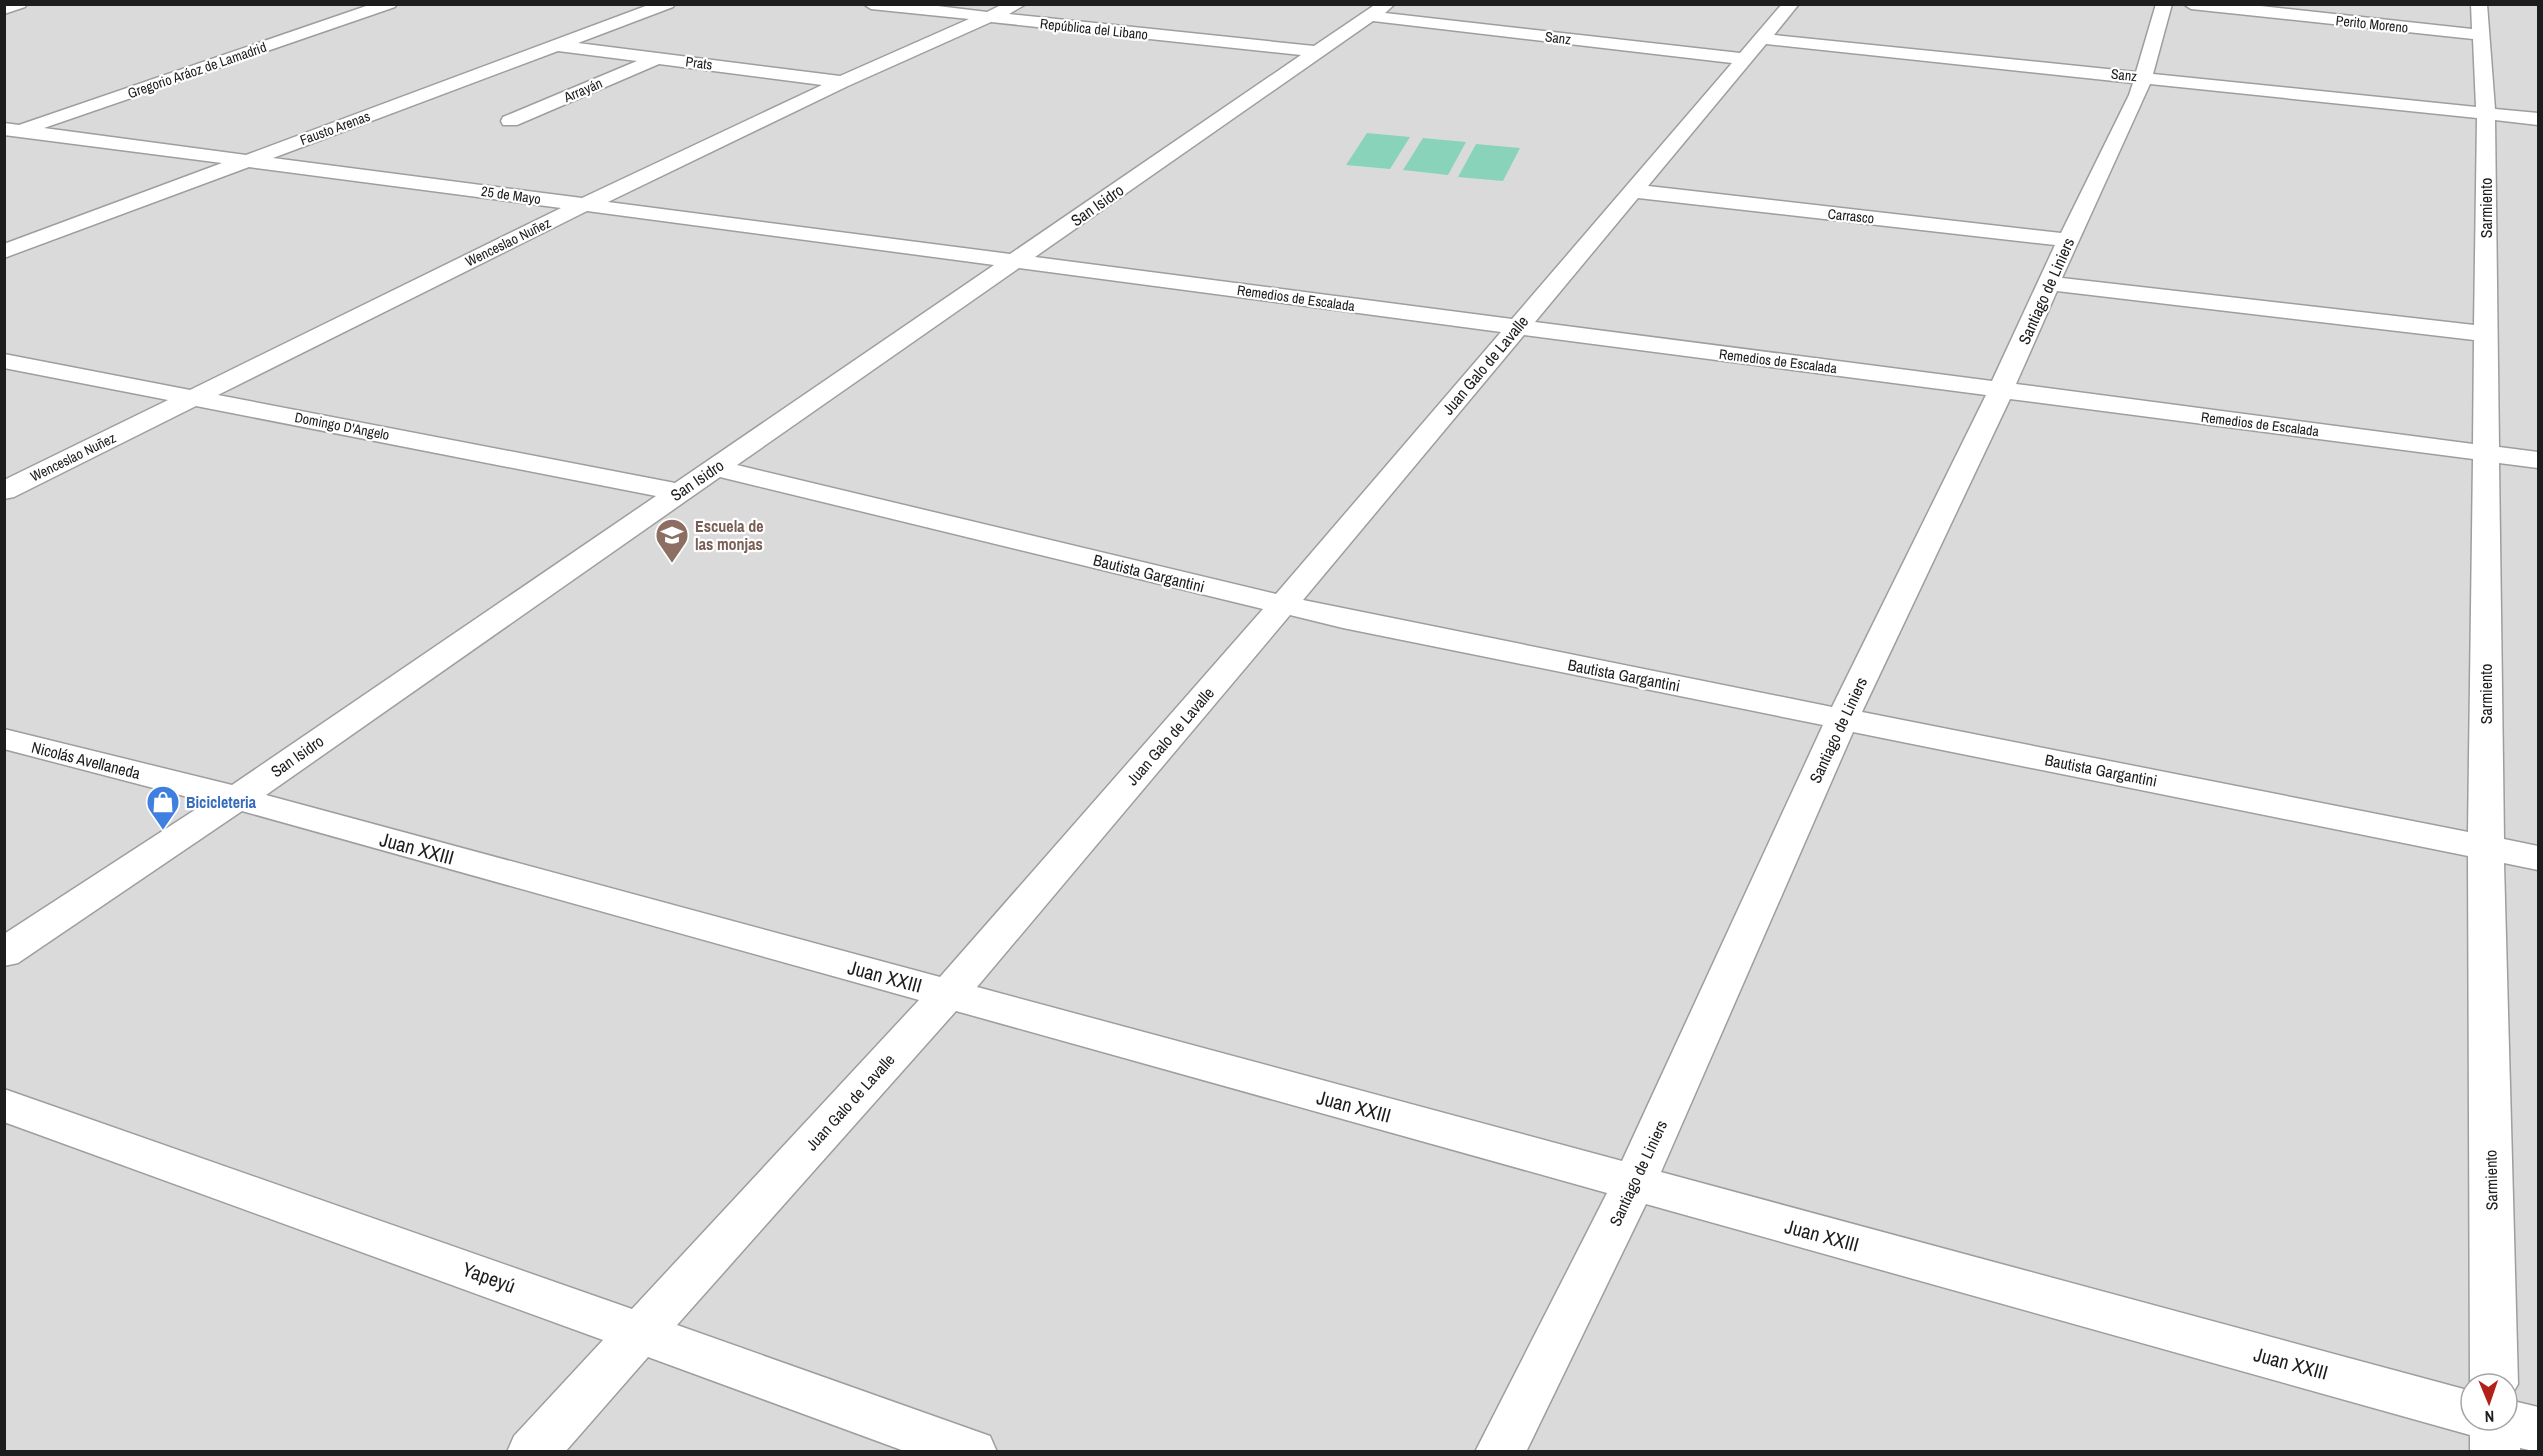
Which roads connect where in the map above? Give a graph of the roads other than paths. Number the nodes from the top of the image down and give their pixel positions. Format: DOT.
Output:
graph roads {
  1 [pos="18,4"];
  2 [pos="389,4"];
  3 [pos="667,4"];
  4 [pos="872,4"];
  5 [pos="1018,4"];
  6 [pos="1791,4"];
  7 [pos="2164,4"];
  8 [pos="2192,4"];
  9 [pos="4,9"];
  10 [pos="1379,10"];
  11 [pos="988,17"];
  12 [pos="2480,20"];
  13 [pos="556,46"];
  14 [pos="1754,49"];
  15 [pos="1317,52"];
  16 [pos="657,58"];
  17 [pos="2144,77"];
  18 [pos="842,82"];
  19 [pos="2486,113"];
  20 [pos="2538,119"];
  21 [pos="510,121"];
  22 [pos="9,132"];
  23 [pos="248,160"];
  24 [pos="1635,191"];
  25 [pos="584,205"];
  26 [pos="2068,240"];
  27 [pos="4,252"];
  28 [pos="1018,260"];
  29 [pos="2049,283"];
  30 [pos="1516,328"];
  31 [pos="2487,334"];
  32 [pos="4,361"];
  33 [pos="2001,390"];
  34 [pos="194,397"];
  35 [pos="2487,454"];
  36 [pos="2538,460"];
  37 [pos="715,468"];
  38 [pos="4,491"];
  39 [pos="679,492"];
  40 [pos="1283,605"];
  41 [pos="1842,718"];
  42 [pos="4,739"];
  43 [pos="237,798"];
  44 [pos="2486,847"];
  45 [pos="2538,858"];
  46 [pos="4,953"];
  47 [pos="948,994"];
  48 [pos="4,1105"];
  49 [pos="1634,1183"];
  50 [pos="641,1332"];
  51 [pos="2494,1372"];
  52 [pos="2459,1410"];
  53 [pos="2519,1425"];
  54 [pos="2538,1430"];
  55 [pos="2496,1432"];
  56 [pos="532,1452"];
  57 [pos="972,1452"];
  58 [pos="1500,1452"];
  59 [pos="2495,1452"];
  1 -- 9 [label="street"];
  2 -- 22 [label="street, Gregorio Aráoz de Lamadrid"];
  3 -- 13 [label="street, Fausto Arenas"];
  4 -- 11 [label="street, República del Libano"];
  5 -- 11 [label="street, Wenceslao Nuñez"];
  6 -- 14 [label="street, Juan Galo de Lavalle"];
  7 -- 17 [label="street, Santiago de Liniers"];
  8 -- 12 [label="street, Perito Moreno"];
  10 -- 14 [label="street, Sanz"];
  10 -- 15 [label="street, San Isidro"];
  11 -- 15 [label="street, República del Libano"];
  11 -- 18 [label="street, Wenceslao Nuñez"];
  12 -- 19 [label="street, Sarmiento"];
  13 -- 16 [label="street, Prats"];
  13 -- 23 [label="street, Fausto Arenas"];
  14 -- 17 [label="street, Sanz"];
  14 -- 24 [label="street, Juan Galo de Lavalle"];
  15 -- 28 [label="street, San Isidro"];
  16 -- 18 [label="street, Prats"];
  16 -- 21 [label="street, Arrayán"];
  17 -- 19 [label="street, Sanz"];
  17 -- 26 [label="street, Santiago de Liniers"];
  18 -- 25 [label="street, Wenceslao Nuñez"];
  19 -- 20 [label="street, Sanz"];
  19 -- 31 [label="street, Sarmiento"];
  22 -- 23 [label="street, 25 de Mayo"];
  23 -- 25 [label="street, 25 de Mayo"];
  23 -- 27 [label="street, Fausto Arenas"];
  24 -- 26 [label="street, Carrasco"];
  24 -- 30 [label="street, Juan Galo de Lavalle"];
  25 -- 28 [label="street, 25 de Mayo"];
  25 -- 34 [label="street, Wenceslao Nuñez"];
  26 -- 29 [label="street, Santiago de Liniers"];
  28 -- 30 [label="street, Remedios de Escalada"];
  28 -- 37 [label="street, San Isidro"];
  29 -- 31 [label="street"];
  29 -- 33 [label="street, Santiago de Liniers"];
  30 -- 33 [label="street, Remedios de Escalada"];
  30 -- 40 [label="street, Juan Galo de Lavalle"];
  31 -- 35 [label="street, Sarmiento"];
  32 -- 34 [label="street, Domingo D'Angelo"];
  33 -- 35 [label="street, Remedios de Escalada"];
  33 -- 41 [label="street, Santiago de Liniers"];
  34 -- 38 [label="street, Wenceslao Nuñez"];
  34 -- 39 [label="street, Domingo D'Angelo"];
  35 -- 36 [label="street, Remedios de Escalada"];
  35 -- 44 [label="street, Sarmiento"];
  37 -- 39 [label="street, San Isidro"];
  37 -- 40 [label="street, Bautista Gargantini"];
  39 -- 43 [label="street, San Isidro"];
  40 -- 41 [label="street, Bautista Gargantini"];
  40 -- 47 [label="street, Juan Galo de Lavalle"];
  41 -- 44 [label="street, Bautista Gargantini"];
  41 -- 49 [label="street, Santiago de Liniers"];
  42 -- 43 [label="street, Nicolás Avellaneda"];
  43 -- 46 [label="street, San Isidro"];
  43 -- 47 [label="street, Juan XXIII"];
  44 -- 45 [label="street, Bautista Gargantini"];
  44 -- 51 [label="street, Sarmiento"];
  47 -- 49 [label="street, Juan XXIII"];
  47 -- 50 [label="street, Juan Galo de Lavalle"];
  48 -- 50 [label="street, Yapeyú"];
  49 -- 52 [label="street, Juan XXIII"];
  49 -- 58 [label="street, Santiago de Liniers"];
  50 -- 56 [label="street, Juan Galo de Lavalle"];
  50 -- 57 [label="street, Yapeyú"];
  53 -- 54 [label="street"];
  55 -- 59 [label="street"];
}
